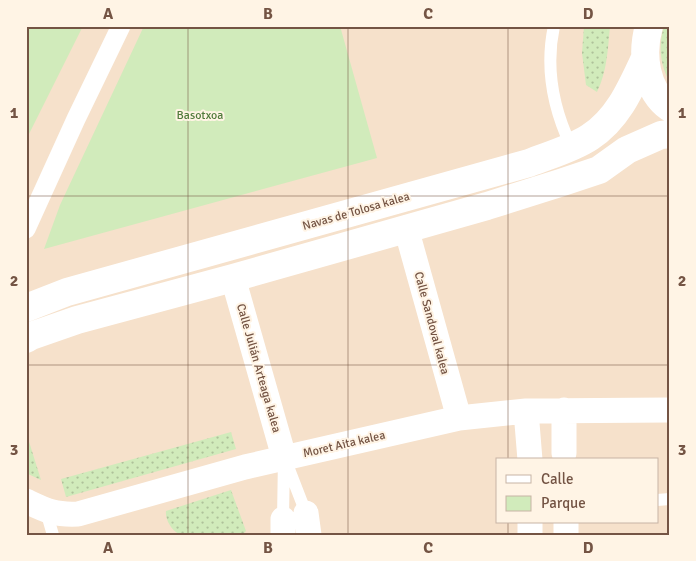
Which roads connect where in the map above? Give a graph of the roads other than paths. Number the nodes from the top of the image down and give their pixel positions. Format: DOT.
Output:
graph roads {
  1 [pos="121,26"];
  2 [pos="554,26"];
  3 [pos="649,26"];
  4 [pos="645,58"];
  5 [pos="668,111"];
  6 [pos="670,134"];
  7 [pos="571,146"];
  8 [pos="406,228"];
  9 [pos="26,229"];
  10 [pos="233,278"];
  11 [pos="26,308"];
  12 [pos="26,339"];
  13 [pos="564,410"];
  14 [pos="670,410"];
  15 [pos="526,411"];
  16 [pos="459,418"];
  17 [pos="564,456"];
  18 [pos="284,457"];
  19 [pos="530,457"];
  20 [pos="36,506"];
  21 [pos="295,525"];
  22 [pos="53,535"];
  1 -- 9 [label="street"];
  2 -- 7 [label="lane"];
  3 -- 4 [label="street"];
  4 -- 5 [label="street"];
  4 -- 7 [label="street, Navas de Tolosa kalea"];
  6 -- 8 [label="street"];
  7 -- 11 [label="street, Navas de Tolosa kalea"];
  8 -- 10 [label="street"];
  8 -- 16 [label="street, Calle Sandoval kalea"];
  10 -- 12 [label="street"];
  10 -- 18 [label="street, Calle Julián Arteaga kalea"];
  13 -- 14 [label="street, Moret Aita kalea"];
  13 -- 15 [label="street, Moret Aita kalea"];
  13 -- 17 [label="street"];
  15 -- 16 [label="street, Moret Aita kalea"];
  15 -- 19 [label="street"];
  16 -- 18 [label="street, Moret Aita kalea"];
  17 -- 19 [label="street"];
  18 -- 20 [label="street, Moret Aita kalea"];
  18 -- 21 [label="lane, Calle Julián Arteaga kalea"];
  18 -- 21 [label="lane, Calle Julián Arteaga kalea"];
  20 -- 22 [label="lane"];
}
